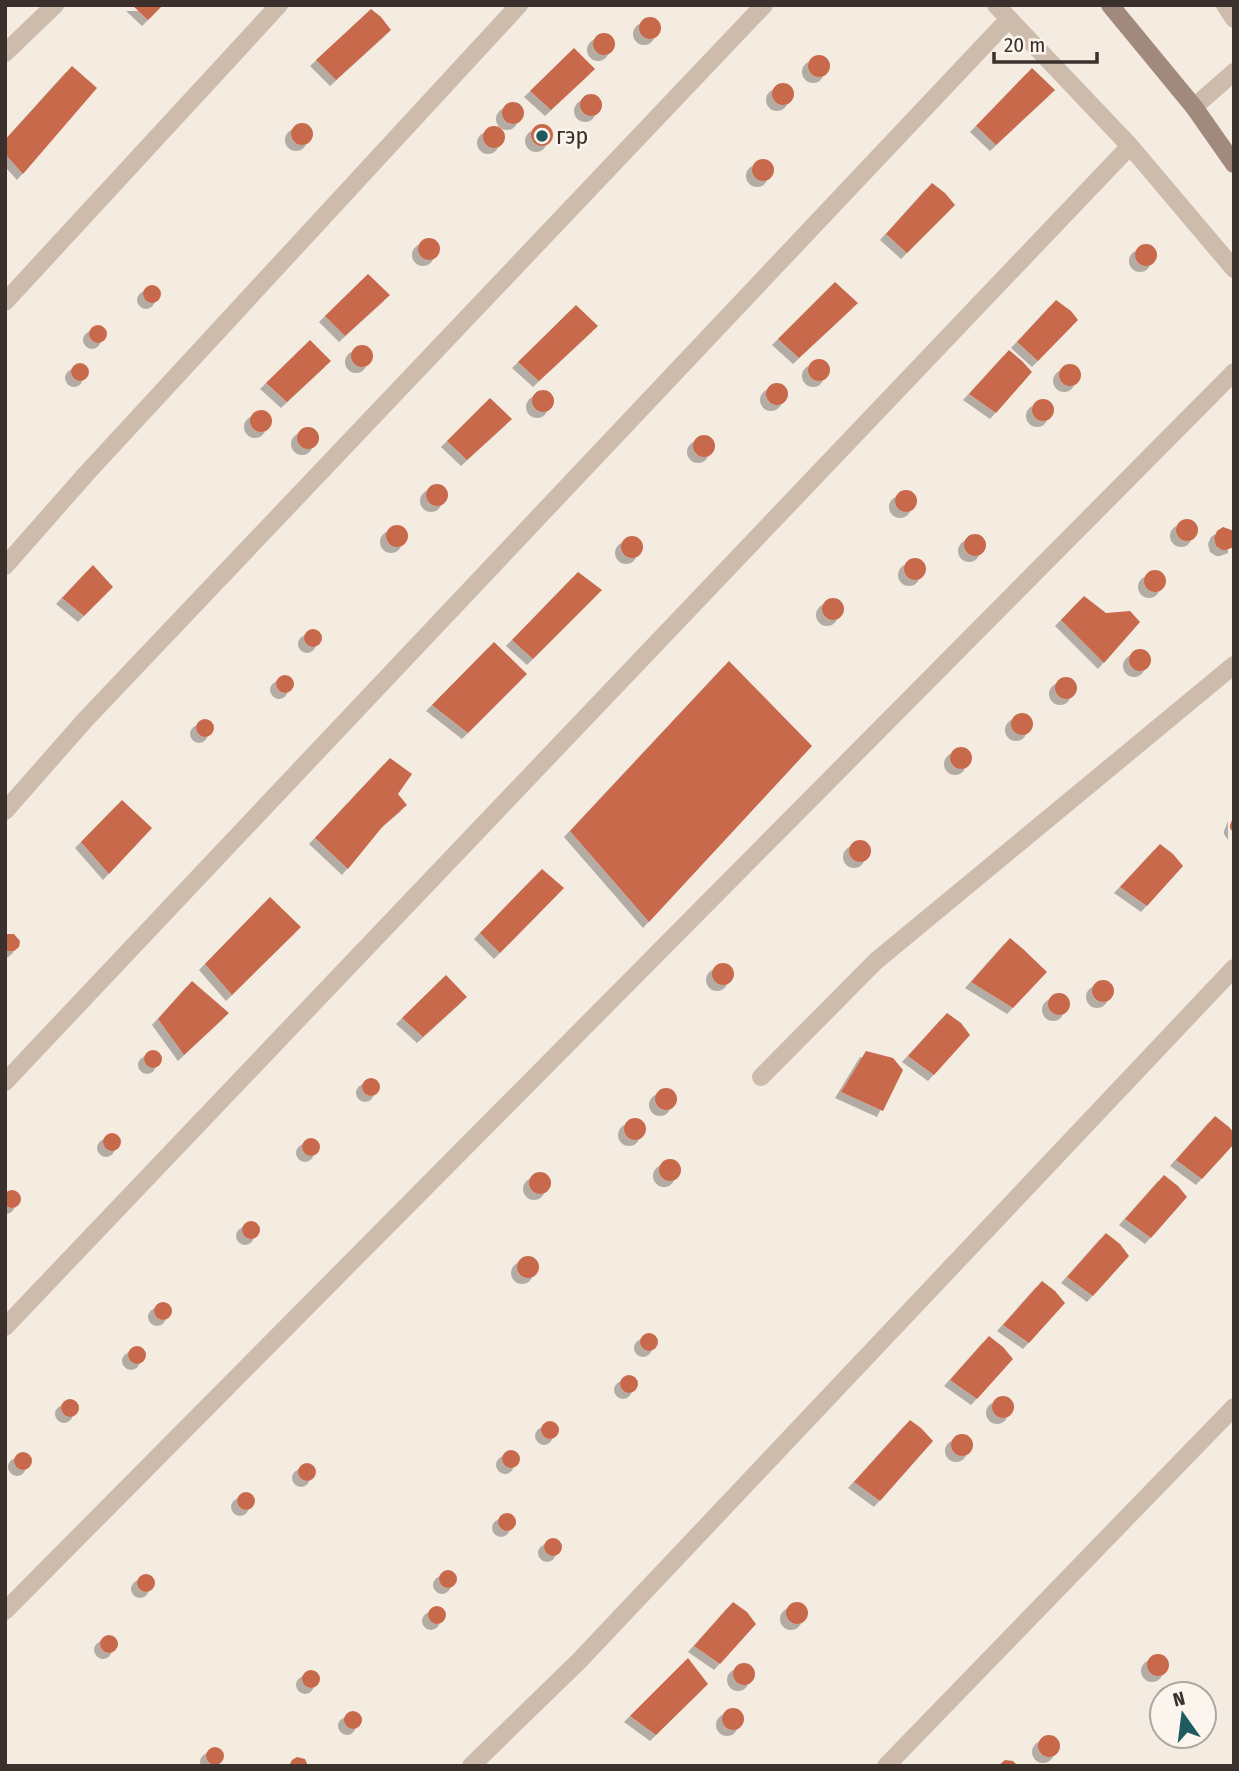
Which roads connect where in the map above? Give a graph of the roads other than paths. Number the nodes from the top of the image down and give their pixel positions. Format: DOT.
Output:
graph roads {
  1 [pos="55,5"];
  2 [pos="279,5"];
  3 [pos="519,5"];
  4 [pos="764,5"];
  5 [pos="996,5"];
  6 [pos="1110,5"];
  7 [pos="1225,5"];
  8 [pos="1234,19"];
  9 [pos="1008,20"];
  10 [pos="5,53"];
  11 [pos="1234,72"];
  12 [pos="1194,107"];
  13 [pos="1130,146"];
  14 [pos="1234,164"];
  15 [pos="1234,269"];
  16 [pos="5,302"];
  17 [pos="1234,372"];
  18 [pos="5,566"];
  19 [pos="1234,664"];
  20 [pos="5,811"];
  21 [pos="1234,968"];
  22 [pos="761,1077"];
  23 [pos="5,1082"];
  24 [pos="5,1327"];
  25 [pos="1234,1407"];
  26 [pos="5,1611"];
  27 [pos="471,1766"];
  28 [pos="886,1766"];
  1 -- 10 [label="street"];
  2 -- 16 [label="street"];
  3 -- 18 [label="street"];
  4 -- 20 [label="street"];
  5 -- 9 [label="street"];
  6 -- 12 [label="street"];
  7 -- 8 [label="street"];
  9 -- 13 [label="street"];
  9 -- 23 [label="street"];
  11 -- 12 [label="street"];
  12 -- 14 [label="street"];
  13 -- 15 [label="street"];
  13 -- 24 [label="street"];
  17 -- 26 [label="street"];
  19 -- 22 [label="street"];
  21 -- 27 [label="street"];
  25 -- 28 [label="street"];
}
